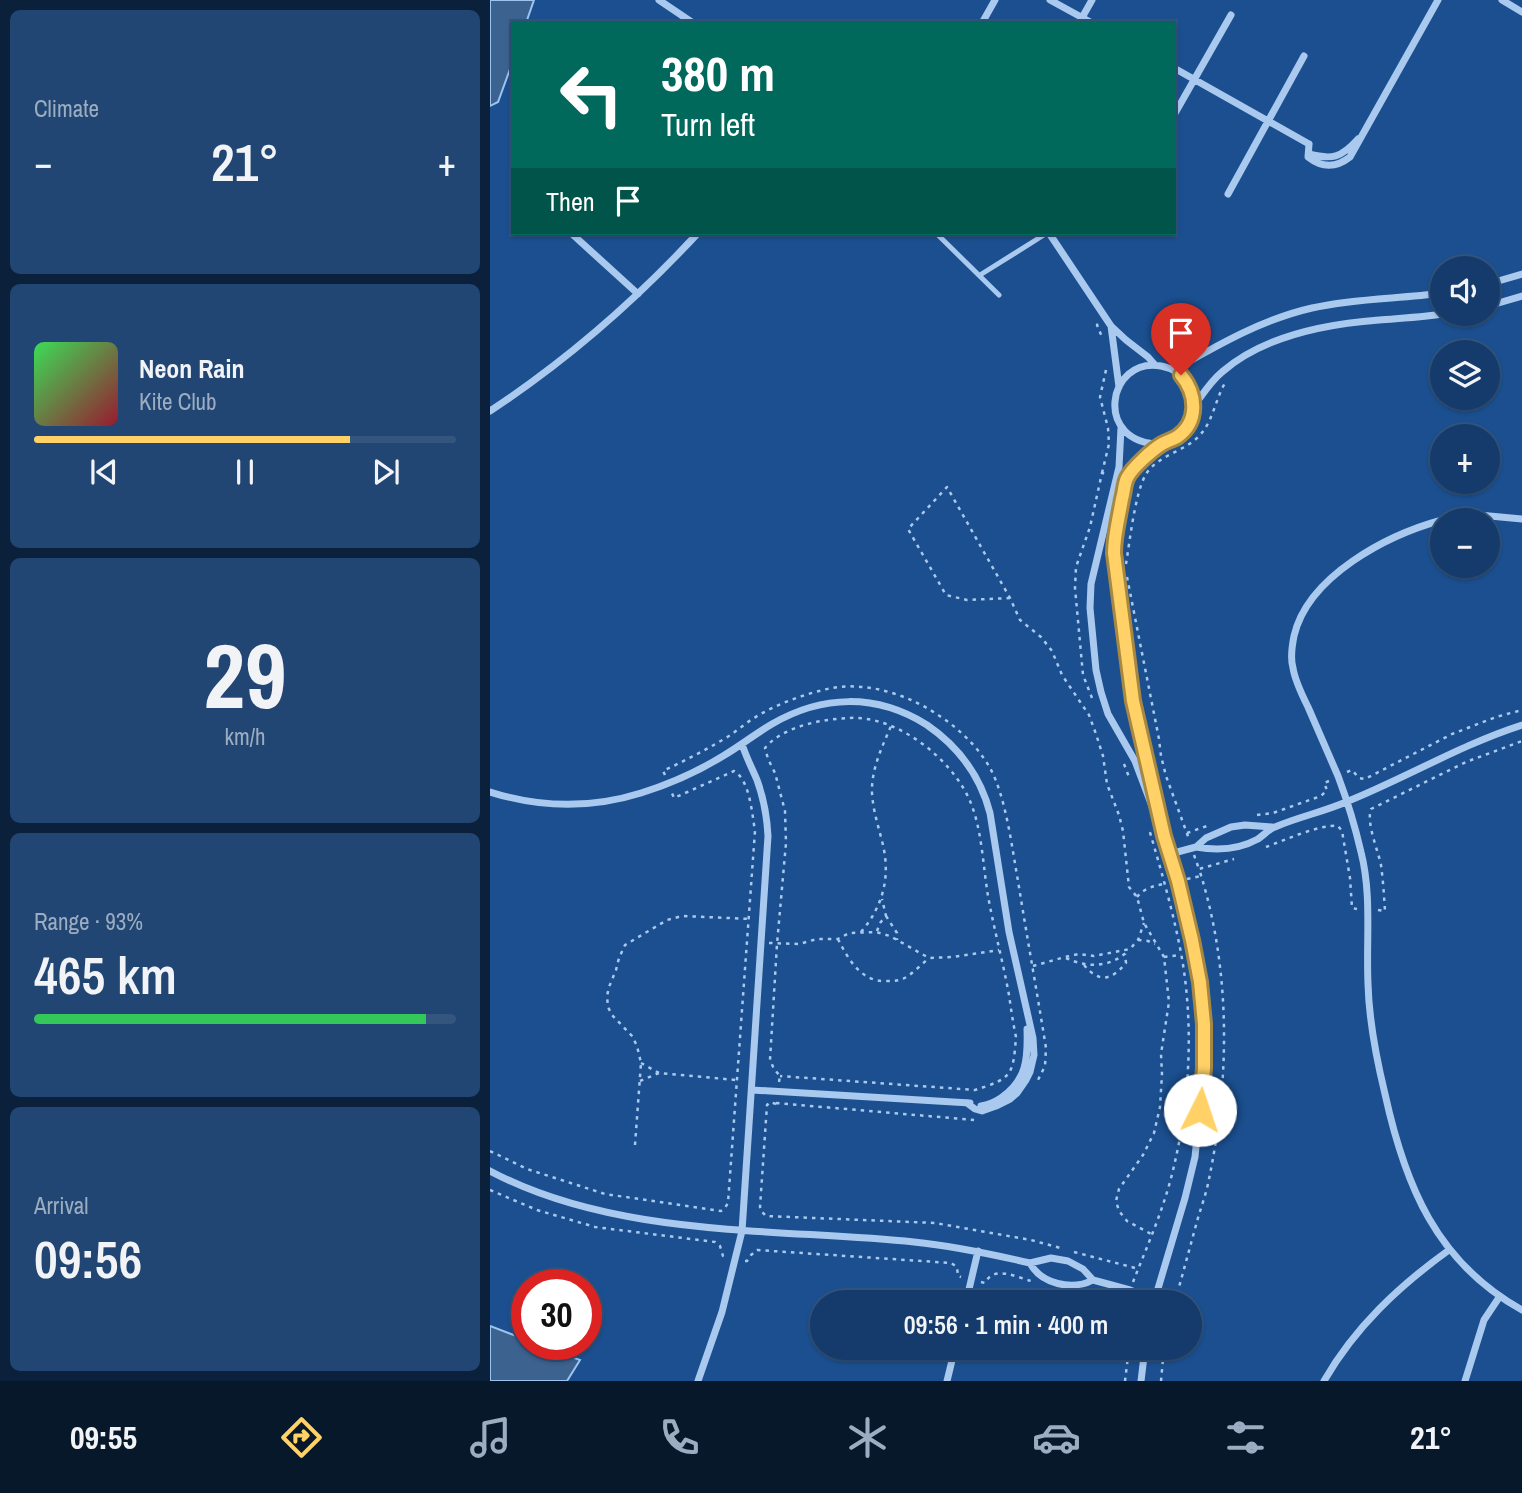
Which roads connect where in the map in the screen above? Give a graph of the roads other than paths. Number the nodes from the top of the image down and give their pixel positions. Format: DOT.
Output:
graph roads {
  1 [pos="659,0"];
  2 [pos="995,0"];
  3 [pos="1050,0"];
  4 [pos="1092,0"];
  5 [pos="1438,0"];
  6 [pos="1502,0"];
  7 [pos="1522,12"];
  8 [pos="1231,15"];
  9 [pos="1081,20"];
  10 [pos="690,21"];
  11 [pos="983,21"];
  12 [pos="1304,56"];
  13 [pos="1176,69"];
  14 [pos="1194,80"];
  15 [pos="1176,112"];
  16 [pos="1269,121"];
  17 [pos="1228,194"];
  18 [pos="572,235"];
  19 [pos="696,235"];
  20 [pos="938,235"];
  21 [pos="1045,235"];
  22 [pos="1049,235"];
  23 [pos="1522,274"];
  24 [pos="980,275"];
  25 [pos="1500,280"];
  26 [pos="638,294"];
  27 [pos="1430,294"];
  28 [pos="999,295"];
  29 [pos="1522,296"];
  30 [pos="1500,302"];
  31 [pos="1430,315"];
  32 [pos="1108,322"];
  33 [pos="1155,365"];
  34 [pos="1174,370"];
  35 [pos="1119,387"];
  36 [pos="1194,407"];
  37 [pos="490,411"];
  38 [pos="1121,428"];
  39 [pos="1162,444"];
  40 [pos="1109,508"];
  41 [pos="1120,510"];
  42 [pos="1500,516"];
  43 [pos="1522,519"];
  44 [pos="1430,524"];
  45 [pos="1522,725"];
  46 [pos="742,744"];
  47 [pos="490,792"];
  48 [pos="1347,802"];
  49 [pos="1273,827"];
  50 [pos="1164,836"];
  51 [pos="1194,847"];
  52 [pos="1170,854"];
  53 [pos="752,1090"];
  54 [pos="490,1171"];
  55 [pos="742,1231"];
  56 [pos="1449,1250"];
  57 [pos="978,1251"];
  58 [pos="1030,1263"];
  59 [pos="1093,1280"];
  60 [pos="969,1290"];
  61 [pos="1130,1290"];
  62 [pos="1157,1290"];
  63 [pos="1500,1296"];
  64 [pos="1522,1310"];
  65 [pos="952,1360"];
  66 [pos="1144,1360"];
  67 [pos="698,1381"];
  68 [pos="947,1381"];
  69 [pos="1141,1381"];
  70 [pos="1324,1381"];
  71 [pos="1465,1381"];
  1 -- 10 [label="street"];
  2 -- 11 [label="street"];
  3 -- 9 [label="street"];
  4 -- 9 [label="street"];
  5 -- 16 [label="street"];
  6 -- 7 [label="street"];
  8 -- 14 [label="street"];
  12 -- 16 [label="street"];
  13 -- 14 [label="street"];
  14 -- 15 [label="street"];
  14 -- 16 [label="street"];
  16 -- 17 [label="street"];
  18 -- 26 [label="street"];
  19 -- 26 [label="street"];
  20 -- 24 [label="lane"];
  21 -- 24 [label="lane"];
  22 -- 32 [label="street"];
  23 -- 25 [label="street"];
  24 -- 28 [label="lane"];
  26 -- 37 [label="street"];
  27 -- 34 [label="street"];
  29 -- 30 [label="street"];
  31 -- 36 [label="street"];
  32 -- 33 [label="street"];
  32 -- 35 [label="street"];
  33 -- 34 [label="street"];
  33 -- 35 [label="street"];
  34 -- 36 [label="street"];
  35 -- 38 [label="street"];
  36 -- 39 [label="street"];
  38 -- 39 [label="street"];
  38 -- 40 [label="street"];
  39 -- 41 [label="street"];
  40 -- 41 [label="street"];
  40 -- 50 [label="street"];
  41 -- 50 [label="street"];
  42 -- 43 [label="street"];
  44 -- 48 [label="street"];
  45 -- 48 [label="street"];
  46 -- 47 [label="street"];
  46 -- 53 [label="street"];
  46 -- 53 [label="street"];
  48 -- 49 [label="street"];
  48 -- 56 [label="street"];
  49 -- 51 [label="street"];
  49 -- 51 [label="street"];
  50 -- 52 [label="street"];
  51 -- 52 [label="street"];
  52 -- 62 [label="street"];
  53 -- 55 [label="street"];
  54 -- 55 [label="street"];
  55 -- 57 [label="street"];
  55 -- 67 [label="street"];
  56 -- 63 [label="street"];
  56 -- 70 [label="street"];
  57 -- 58 [label="street"];
  57 -- 60 [label="street"];
  58 -- 59 [label="street"];
  58 -- 59 [label="street"];
  59 -- 61 [label="street"];
  63 -- 64 [label="street"];
  63 -- 71 [label="street"];
  65 -- 68 [label="street"];
  66 -- 69 [label="street"];
}
